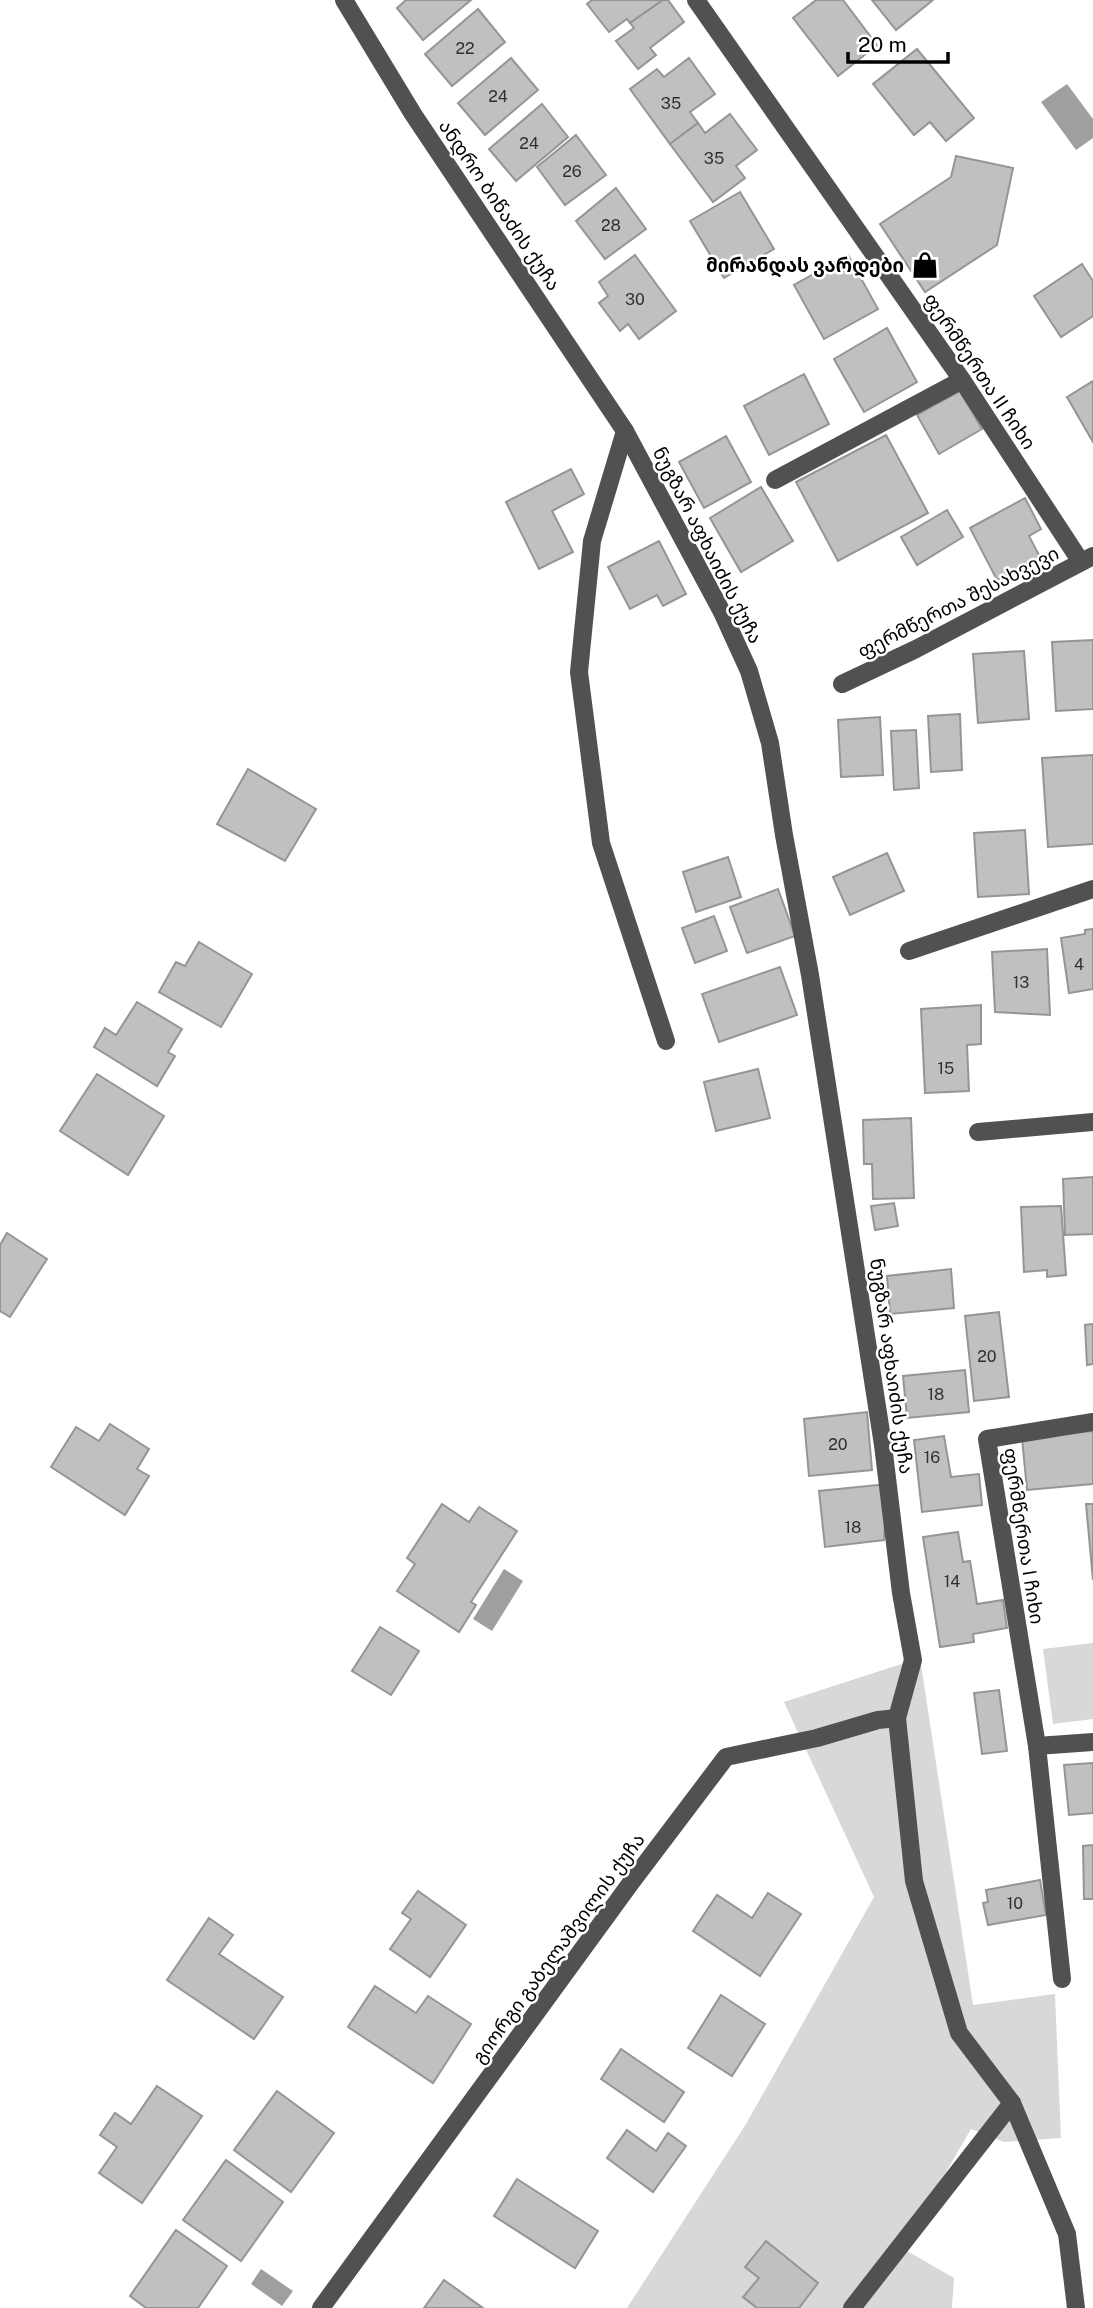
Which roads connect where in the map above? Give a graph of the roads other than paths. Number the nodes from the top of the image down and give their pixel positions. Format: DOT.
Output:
graph roads {
  1 [pos="344,0"];
  2 [pos="696,0"];
  3 [pos="962,380"];
  4 [pos="625,431"];
  5 [pos="775,480"];
  6 [pos="1087,559"];
  7 [pos="842,684"];
  8 [pos="1093,889"];
  9 [pos="909,951"];
  10 [pos="666,1041"];
  11 [pos="1093,1122"];
  12 [pos="978,1132"];
  13 [pos="1093,1422"];
  14 [pos="897,1718"];
  15 [pos="1093,1742"];
  16 [pos="1037,1746"];
  17 [pos="1062,1979"];
  18 [pos="1012,2103"];
  19 [pos="321,2308"];
  20 [pos="852,2308"];
  21 [pos="1076,2308"];
  1 -- 4 [label="street, ანდრო ბიწაძის ქუჩა"];
  2 -- 3 [label="street, ფერმწერთა II ჩიხი"];
  3 -- 5 [label="street"];
  3 -- 6 [label="street, ფერმწერთა II ჩიხი"];
  4 -- 10 [label="street"];
  4 -- 14 [label="street, ნუგზარ აფხაიძის ქუჩა"];
  6 -- 7 [label="street, ფერმწერთა შესახვევი"];
  8 -- 9 [label="street"];
  11 -- 12 [label="street"];
  13 -- 16 [label="street, ფერმწერთა I ჩიხი"];
  14 -- 18 [label="street, ნუგზარ აფხაიძის ქუჩა"];
  14 -- 19 [label="street, გიორგი გაბელაშვილის ქუჩა"];
  15 -- 16 [label="street"];
  16 -- 17 [label="street, ფერმწერთა I ჩიხი"];
  18 -- 20 [label="street"];
  18 -- 21 [label="street, ნუგზარ აფხაიძის ქუჩა"];
}
